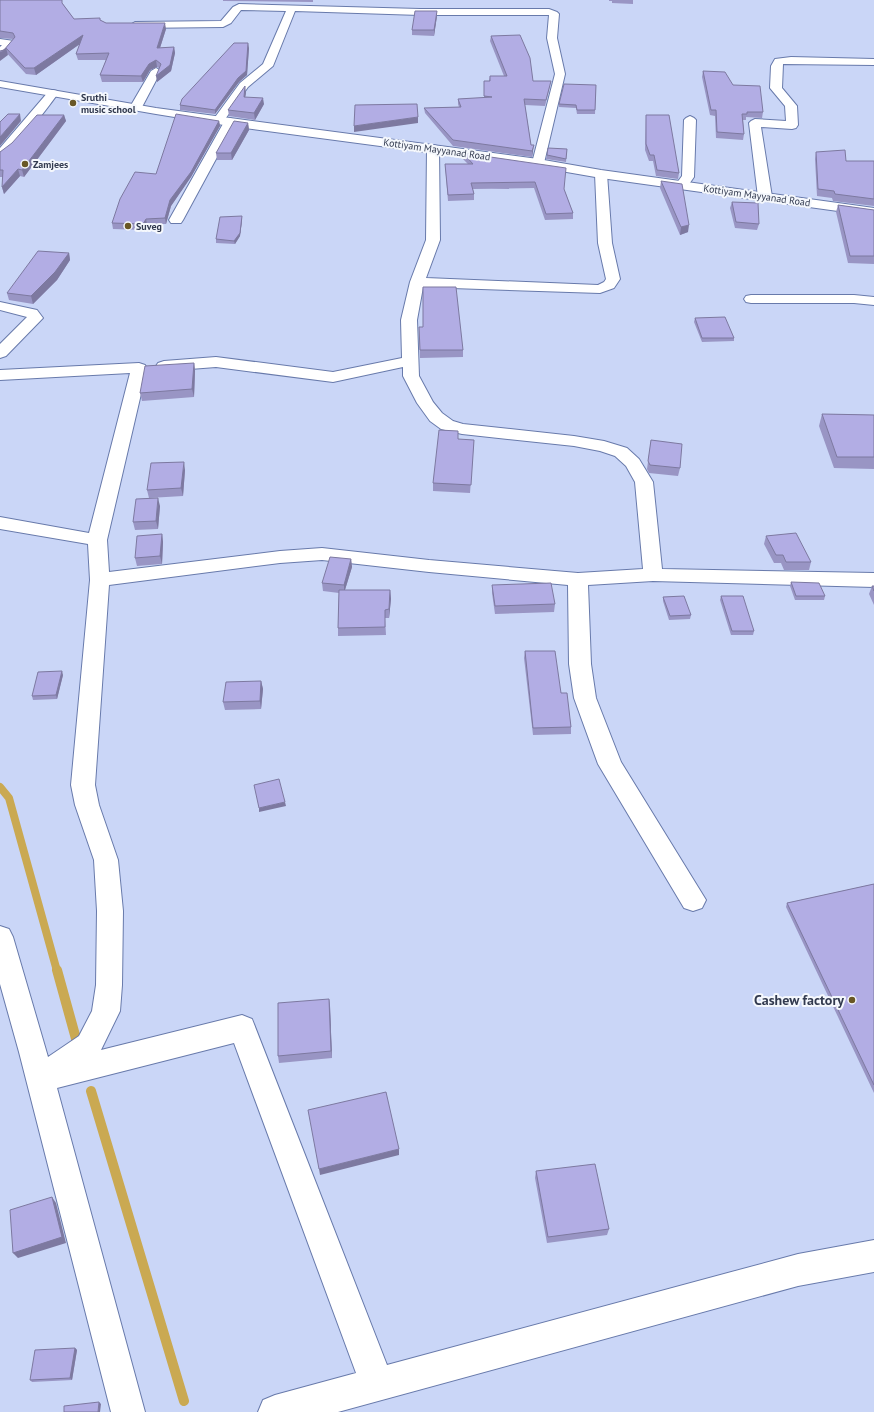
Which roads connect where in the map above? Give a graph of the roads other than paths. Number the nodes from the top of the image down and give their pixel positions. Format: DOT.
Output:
graph roads {
  1 [pos="408,0"];
  2 [pos="419,7"];
  3 [pos="292,8"];
  4 [pos="122,24"];
  5 [pos="0,42"];
  6 [pos="0,53"];
  7 [pos="874,62"];
  8 [pos="156,71"];
  9 [pos="0,84"];
  10 [pos="53,93"];
  11 [pos="136,107"];
  12 [pos="690,120"];
  13 [pos="225,121"];
  14 [pos="433,149"];
  15 [pos="0,155"];
  16 [pos="538,162"];
  17 [pos="601,174"];
  18 [pos="682,184"];
  19 [pos="766,197"];
  20 [pos="874,212"];
  21 [pos="176,220"];
  22 [pos="417,282"];
  23 [pos="751,299"];
  24 [pos="874,301"];
  25 [pos="0,306"];
  26 [pos="0,353"];
  27 [pos="411,361"];
  28 [pos="139,368"];
  29 [pos="0,375"];
  30 [pos="0,523"];
  31 [pos="97,540"];
  32 [pos="653,575"];
  33 [pos="578,579"];
  34 [pos="100,580"];
  35 [pos="874,580"];
  36 [pos="693,900"];
  37 [pos="0,937"];
  38 [pos="40,1080"];
  39 [pos="874,1256"];
  40 [pos="377,1384"];
  41 [pos="128,1412"];
  42 [pos="275,1412"];
  1 -- 2 [label="street"];
  2 -- 3 [label="street"];
  2 -- 16 [label="street"];
  3 -- 4 [label="street"];
  3 -- 13 [label="street"];
  5 -- 6 [label="street"];
  7 -- 19 [label="street"];
  8 -- 11 [label="street"];
  9 -- 10 [label="street, Kottiyam Mayyanad Road"];
  10 -- 11 [label="street, Kottiyam Mayyanad Road"];
  10 -- 15 [label="street"];
  11 -- 13 [label="street, Kottiyam Mayyanad Road"];
  12 -- 18 [label="street"];
  13 -- 14 [label="street, Kottiyam Mayyanad Road"];
  13 -- 21 [label="street"];
  14 -- 16 [label="street, Kottiyam Mayyanad Road"];
  14 -- 22 [label="street"];
  16 -- 17 [label="street, Kottiyam Mayyanad Road"];
  17 -- 18 [label="street, Kottiyam Mayyanad Road"];
  17 -- 22 [label="street"];
  18 -- 19 [label="street, Kottiyam Mayyanad Road"];
  19 -- 20 [label="street, Kottiyam Mayyanad Road"];
  22 -- 27 [label="street"];
  23 -- 24 [label="street"];
  25 -- 26 [label="street"];
  27 -- 28 [label="street"];
  27 -- 32 [label="street"];
  28 -- 29 [label="street"];
  28 -- 31 [label="street"];
  30 -- 31 [label="street"];
  31 -- 34 [label="street"];
  32 -- 33 [label="street"];
  32 -- 35 [label="street"];
  33 -- 34 [label="street"];
  33 -- 36 [label="street"];
  34 -- 38 [label="street"];
  37 -- 38 [label="street"];
  38 -- 40 [label="street"];
  38 -- 41 [label="street"];
  39 -- 40 [label="street"];
  40 -- 42 [label="street"];
}
